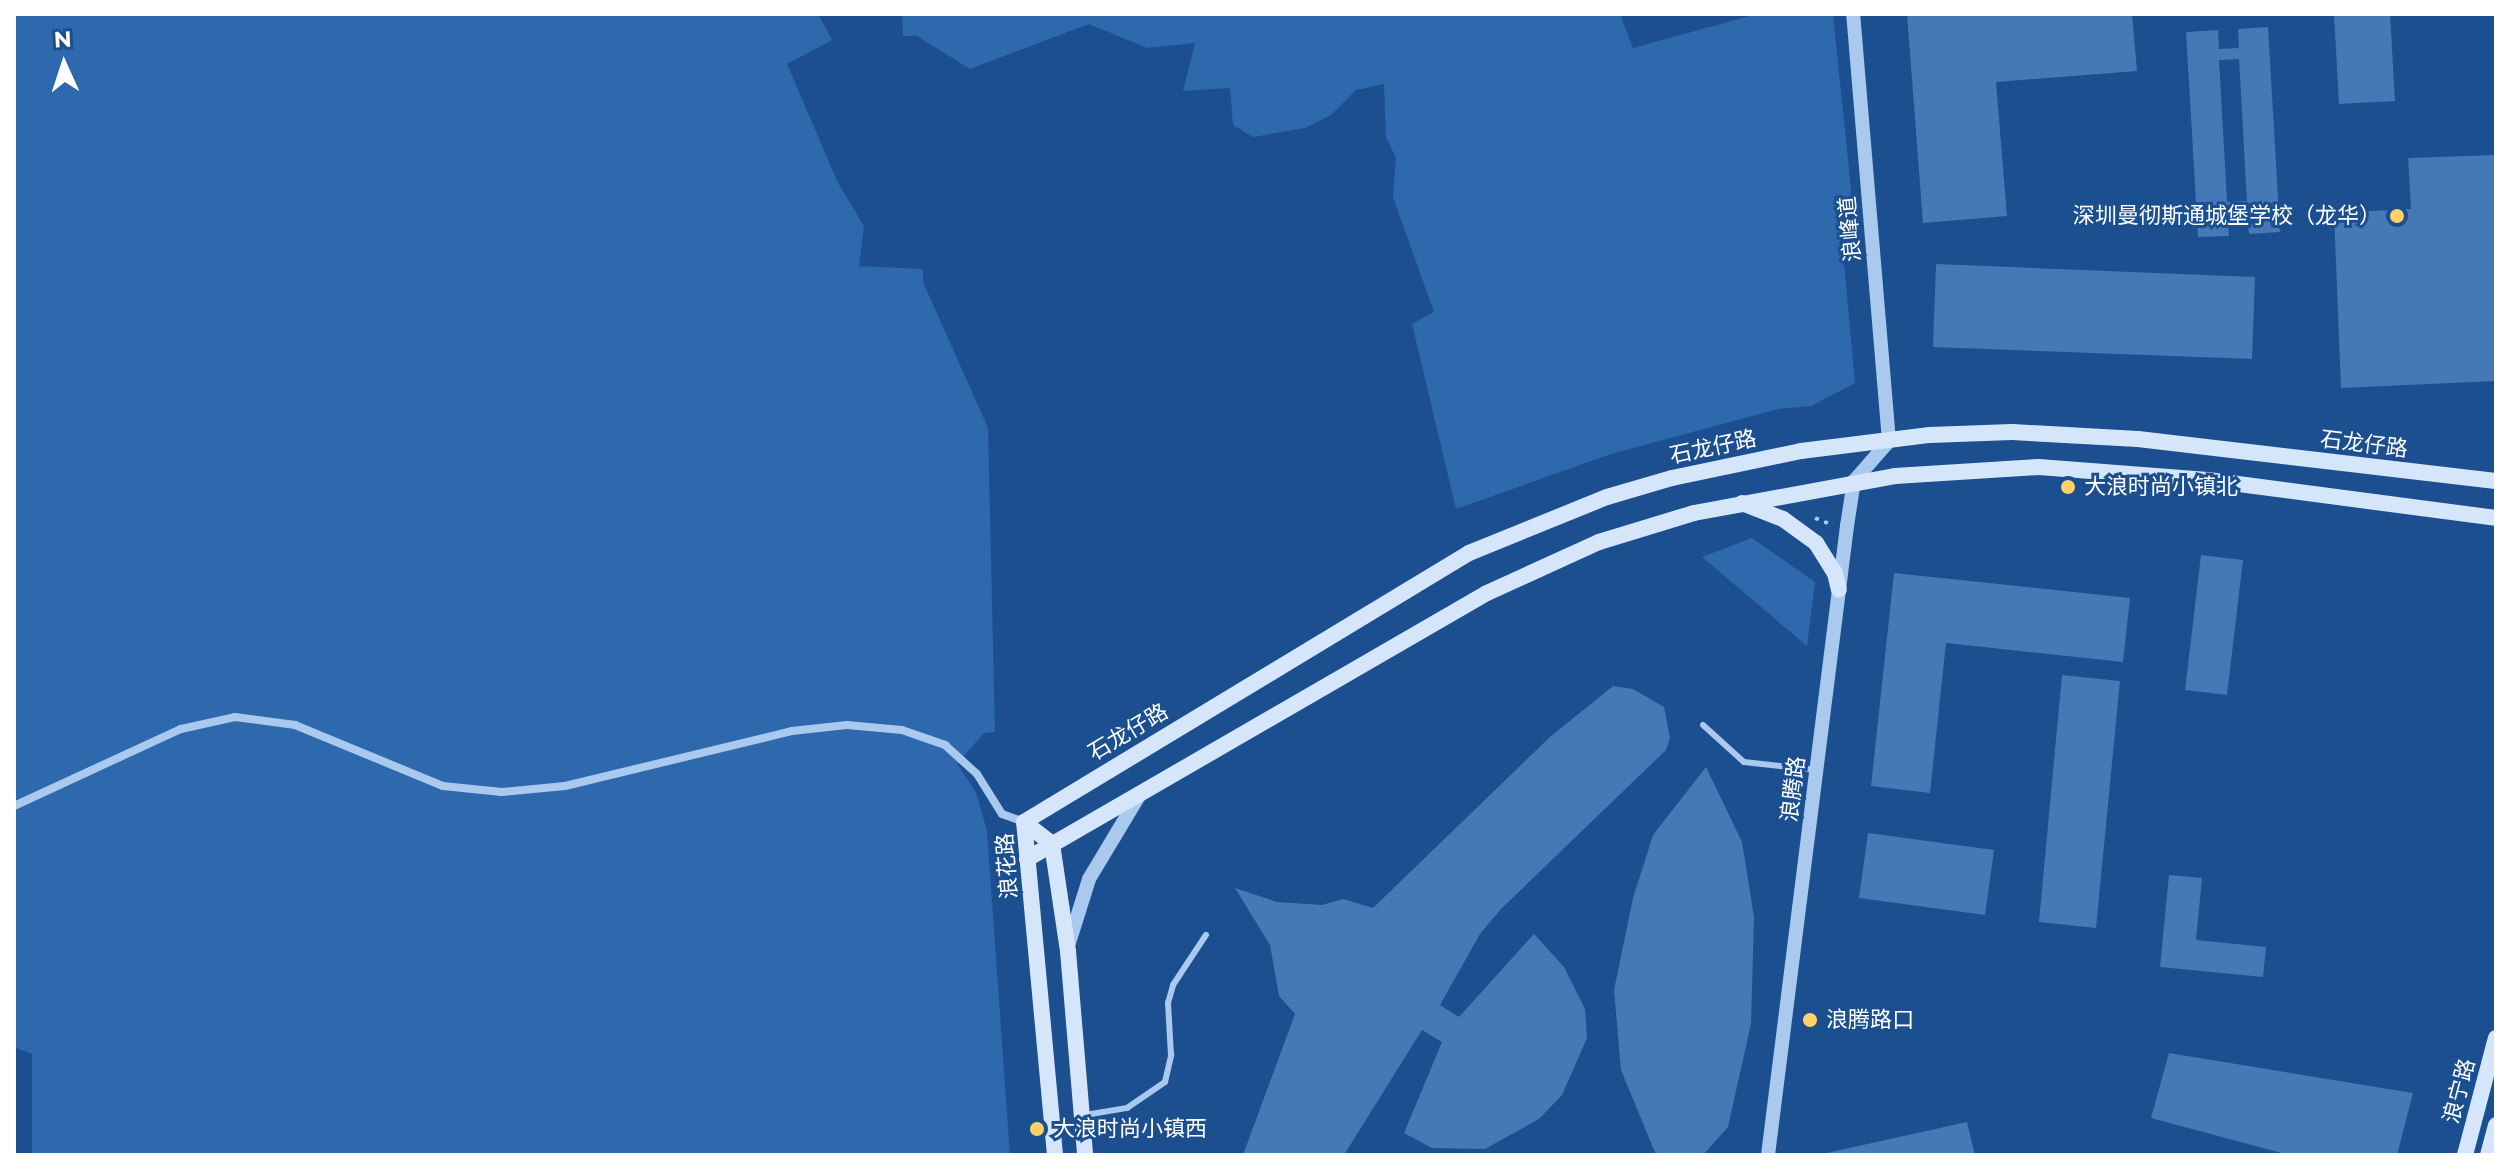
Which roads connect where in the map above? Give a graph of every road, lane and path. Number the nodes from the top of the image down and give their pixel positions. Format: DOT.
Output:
graph roads {
  1 [pos="1853,14"];
  2 [pos="1889,441"];
  3 [pos="1854,481"];
  4 [pos="2496,481"];
  5 [pos="1740,503"];
  6 [pos="1811,506"];
  7 [pos="2496,518"];
  8 [pos="1830,524"];
  9 [pos="1839,590"];
  10 [pos="1703,725"];
  11 [pos="1817,770"];
  12 [pos="1140,794"];
  13 [pos="14,806"];
  14 [pos="1024,822"];
  15 [pos="1052,844"];
  16 [pos="1027,859"];
  17 [pos="1206,935"];
  18 [pos="1068,951"];
  19 [pos="2496,1038"];
  20 [pos="2496,1105"];
  21 [pos="2477,1110"];
  22 [pos="1081,1116"];
  23 [pos="2496,1124"];
  24 [pos="1055,1155"];
  25 [pos="1085,1155"];
  26 [pos="1768,1155"];
  27 [pos="2465,1155"];
  28 [pos="2488,1155"];
  1 -- 2 [label="street, 浪峰道"];
  2 -- 3 [label="street"];
  2 -- 4 [label="main road, 石龙仔路"];
  2 -- 14 [label="main road, 石龙仔路"];
  3 -- 5 [label="main road"];
  3 -- 7 [label="main road"];
  3 -- 9 [label="street, 浪腾路"];
  5 -- 9 [label="main road"];
  5 -- 12 [label="main road"];
  6 -- 8 [label="path"];
  9 -- 11 [label="street, 浪腾路"];
  10 -- 11 [label="lane"];
  11 -- 26 [label="street, 浪腾路"];
  12 -- 15 [label="main road"];
  12 -- 18 [label="street"];
  13 -- 14 [label="street"];
  14 -- 15 [label="main road, 浪花路"];
  14 -- 16 [label="main road, 浪花路"];
  15 -- 16 [label="main road"];
  15 -- 18 [label="main road"];
  16 -- 24 [label="main road, 浪花路"];
  17 -- 22 [label="lane"];
  18 -- 22 [label="main road"];
  19 -- 21 [label="main road, 浪宁路"];
  20 -- 21 [label="main road"];
  21 -- 23 [label="main road"];
  21 -- 27 [label="main road, 浪宁路"];
  22 -- 25 [label="main road"];
  23 -- 28 [label="main road, 浪宁路"];
}
